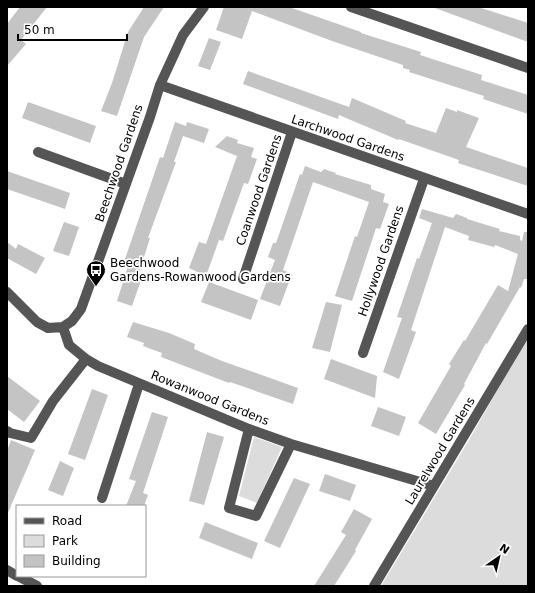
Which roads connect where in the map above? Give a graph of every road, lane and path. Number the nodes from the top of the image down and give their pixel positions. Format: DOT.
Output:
graph roads {
  1 [pos="204,7"];
  2 [pos="351,7"];
  3 [pos="528,68"];
  4 [pos="160,85"];
  5 [pos="292,132"];
  6 [pos="38,152"];
  7 [pos="424,179"];
  8 [pos="126,184"];
  9 [pos="528,214"];
  10 [pos="242,279"];
  11 [pos="7,292"];
  12 [pos="63,327"];
  13 [pos="528,329"];
  14 [pos="363,353"];
  15 [pos="86,359"];
  16 [pos="139,384"];
  17 [pos="249,429"];
  18 [pos="7,430"];
  19 [pos="291,444"];
  20 [pos="434,486"];
  21 [pos="102,498"];
  22 [pos="7,570"];
  23 [pos="16,576"];
  24 [pos="21,580"];
  25 [pos="37,586"];
  26 [pos="374,586"];
  1 -- 4 [label="street, Beechwood Gardens"];
  2 -- 3 [label="street"];
  4 -- 5 [label="street, Larchwood Gardens"];
  4 -- 8 [label="street, Beechwood Gardens"];
  5 -- 7 [label="street, Larchwood Gardens"];
  5 -- 10 [label="street, Coanwood Gardens"];
  6 -- 8 [label="street"];
  7 -- 9 [label="street, Larchwood Gardens"];
  7 -- 14 [label="street, Hollywood Gardens"];
  8 -- 12 [label="street, Beechwood Gardens"];
  11 -- 12 [label="street"];
  12 -- 15 [label="street, Rowanwood Gardens"];
  13 -- 20 [label="street, Laurelwood Gardens"];
  15 -- 16 [label="street, Rowanwood Gardens"];
  15 -- 18 [label="street"];
  16 -- 17 [label="street, Rowanwood Gardens"];
  16 -- 21 [label="street"];
  17 -- 19 [label="street, Rowanwood Gardens"];
  17 -- 19 [label="street"];
  19 -- 20 [label="street, Rowanwood Gardens"];
  20 -- 26 [label="street, Laurelwood Gardens"];
  22 -- 23 [label="street"];
  24 -- 25 [label="street"];
}
